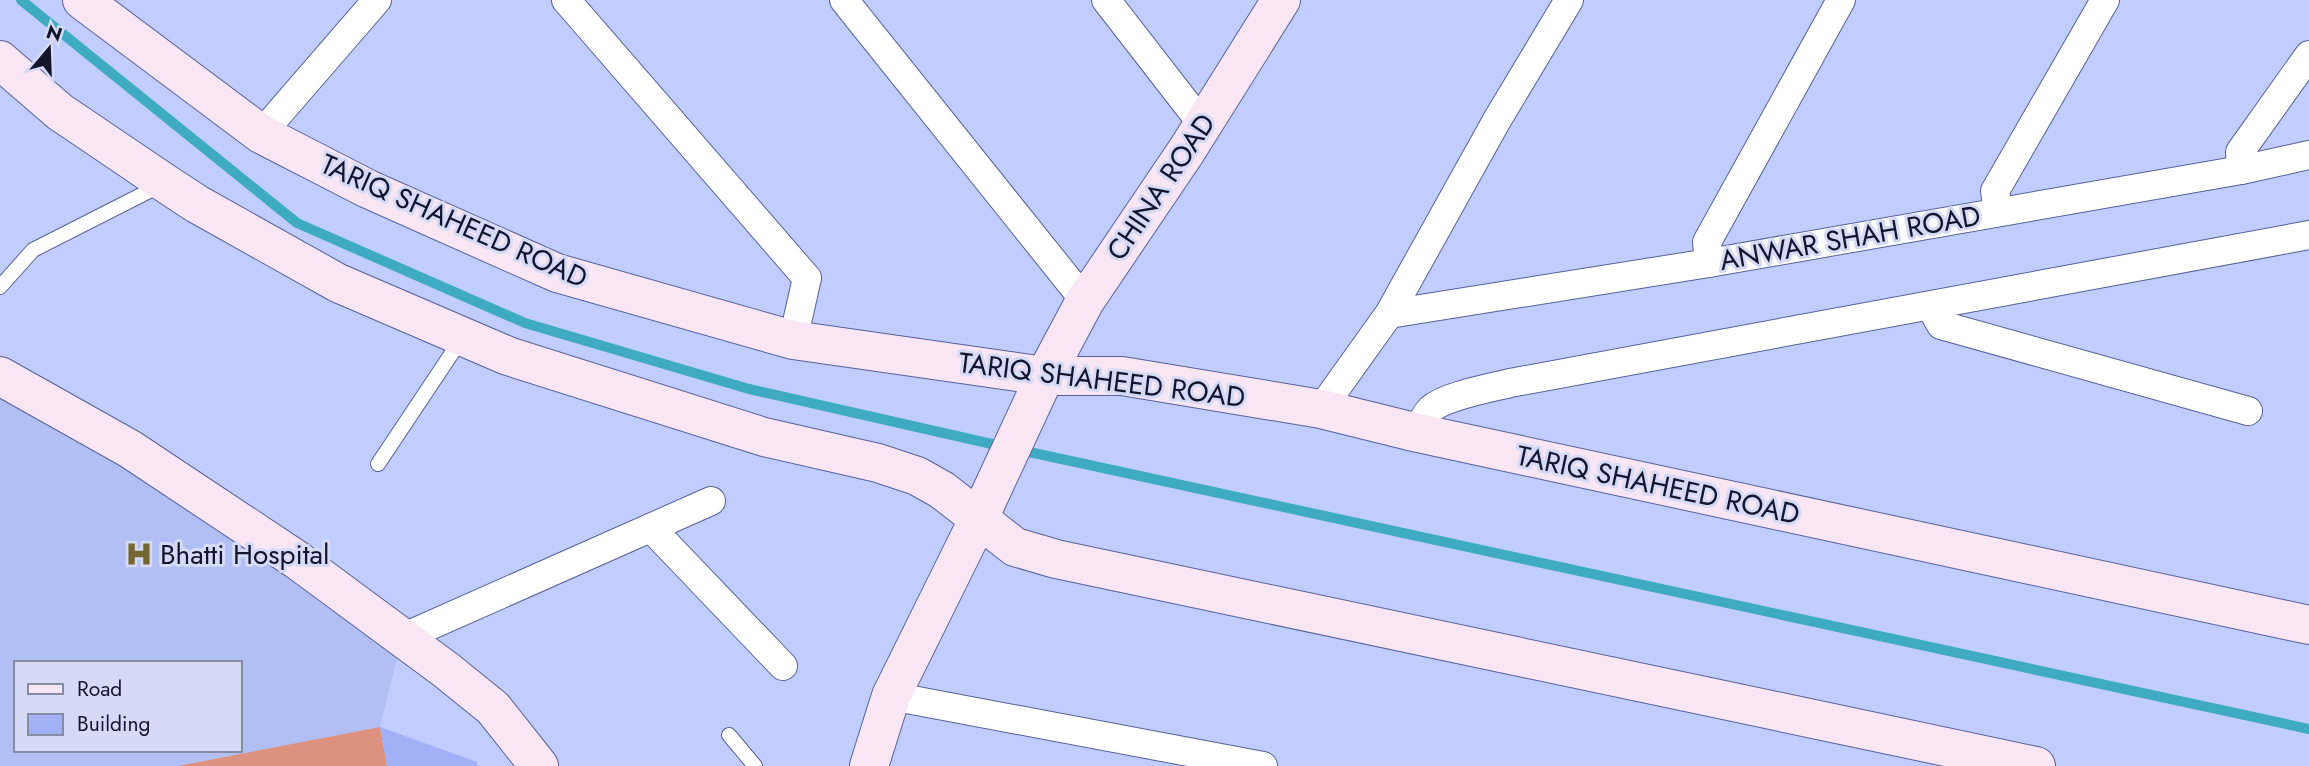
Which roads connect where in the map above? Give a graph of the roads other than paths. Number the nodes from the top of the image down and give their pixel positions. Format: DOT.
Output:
graph roads {
  1 [pos="82,0"];
  2 [pos="566,0"];
  3 [pos="844,0"];
  4 [pos="1106,0"];
  5 [pos="1281,0"];
  6 [pos="1569,0"];
  7 [pos="1840,0"];
  8 [pos="2105,0"];
  9 [pos="370,2"];
  10 [pos="2309,55"];
  11 [pos="0,60"];
  12 [pos="1203,125"];
  13 [pos="261,134"];
  14 [pos="2309,155"];
  15 [pos="2241,170"];
  16 [pos="165,183"];
  17 [pos="1998,212"];
  18 [pos="2309,235"];
  19 [pos="1709,263"];
  20 [pos="0,287"];
  21 [pos="1085,301"];
  22 [pos="1930,306"];
  23 [pos="1390,314"];
  24 [pos="463,337"];
  25 [pos="793,340"];
  26 [pos="0,376"];
  27 [pos="1039,391"];
  28 [pos="1321,409"];
  29 [pos="2248,411"];
  30 [pos="1418,433"];
  31 [pos="377,464"];
  32 [pos="711,501"];
  33 [pos="979,519"];
  34 [pos="652,528"];
  35 [pos="2309,625"];
  36 [pos="402,638"];
  37 [pos="783,666"];
  38 [pos="891,696"];
  39 [pos="729,735"];
  40 [pos="1251,765"];
  41 [pos="539,766"];
  42 [pos="755,766"];
  43 [pos="869,766"];
  44 [pos="2036,766"];
  1 -- 13 [label="main road, TARIQ SHAHEED ROAD"];
  2 -- 25 [label="street"];
  3 -- 21 [label="street"];
  4 -- 12 [label="street"];
  5 -- 12 [label="main road, CHINA ROAD"];
  6 -- 23 [label="street"];
  7 -- 19 [label="street"];
  8 -- 17 [label="street"];
  9 -- 13 [label="street"];
  10 -- 15 [label="street"];
  11 -- 16 [label="main road"];
  12 -- 21 [label="main road, CHINA ROAD"];
  13 -- 25 [label="main road, TARIQ SHAHEED ROAD"];
  14 -- 15 [label="street, ANWAR SHAH ROAD"];
  15 -- 17 [label="street, ANWAR SHAH ROAD"];
  16 -- 20 [label="lane"];
  16 -- 24 [label="main road"];
  17 -- 19 [label="street, ANWAR SHAH ROAD"];
  18 -- 22 [label="street"];
  19 -- 23 [label="street, ANWAR SHAH ROAD"];
  21 -- 27 [label="main road, CHINA ROAD"];
  22 -- 29 [label="street"];
  22 -- 30 [label="street"];
  23 -- 28 [label="street"];
  24 -- 31 [label="lane"];
  24 -- 33 [label="main road"];
  25 -- 27 [label="main road, TARIQ SHAHEED ROAD"];
  26 -- 36 [label="main road"];
  27 -- 28 [label="main road, TARIQ SHAHEED ROAD"];
  27 -- 33 [label="main road, CHINA ROAD"];
  28 -- 30 [label="main road, TARIQ SHAHEED ROAD"];
  30 -- 35 [label="main road, TARIQ SHAHEED ROAD"];
  32 -- 34 [label="street"];
  33 -- 38 [label="main road"];
  33 -- 44 [label="main road"];
  34 -- 36 [label="street"];
  34 -- 37 [label="street"];
  36 -- 41 [label="main road"];
  38 -- 40 [label="street"];
  38 -- 43 [label="main road"];
  39 -- 42 [label="lane"];
}
